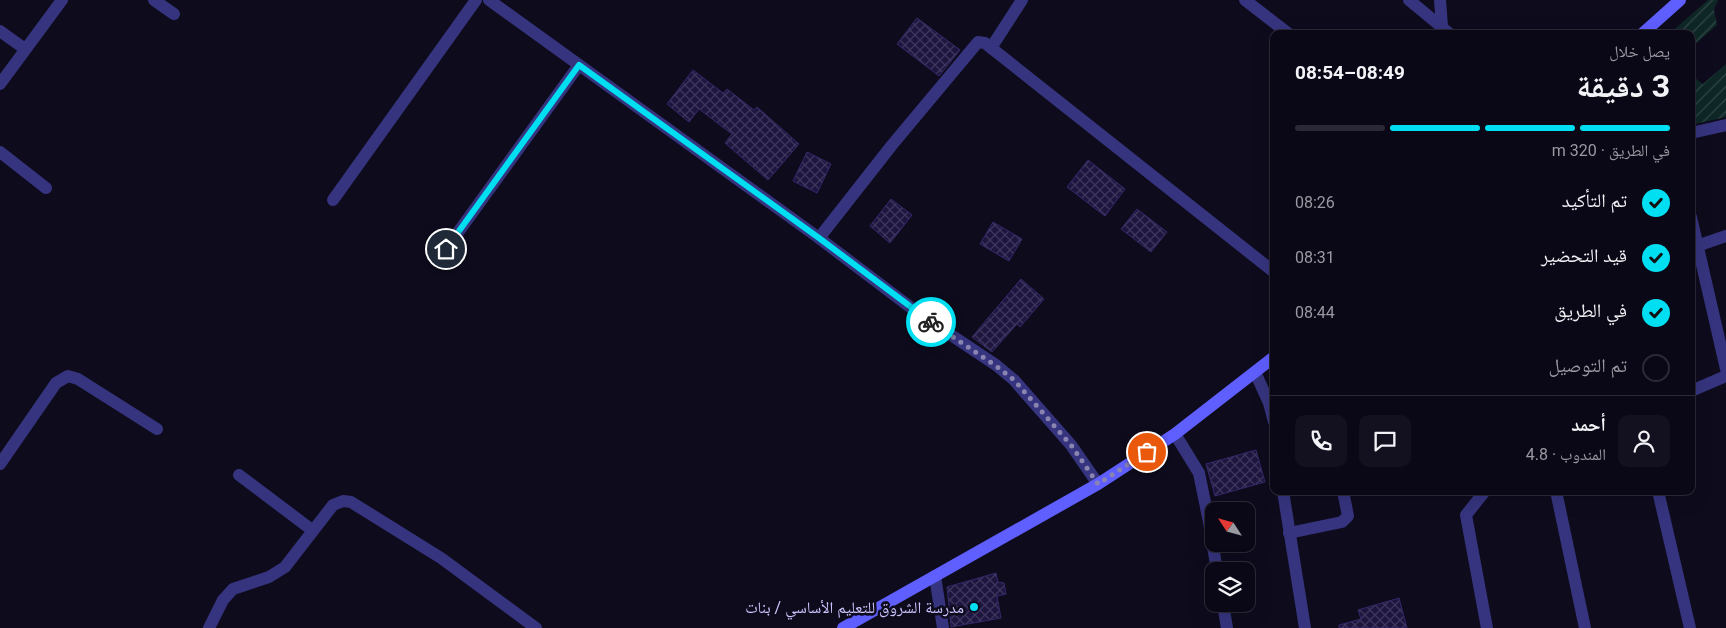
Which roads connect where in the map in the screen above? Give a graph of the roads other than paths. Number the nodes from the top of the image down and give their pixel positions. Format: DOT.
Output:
graph roads {
  1 [pos="62,0"];
  2 [pos="154,0"];
  3 [pos="476,0"];
  4 [pos="1022,0"];
  5 [pos="1244,0"];
  6 [pos="1409,0"];
  7 [pos="1440,0"];
  8 [pos="1680,0"];
  9 [pos="491,1"];
  10 [pos="174,14"];
  11 [pos="1284,30"];
  12 [pos="1446,30"];
  13 [pos="1646,30"];
  14 [pos="0,31"];
  15 [pos="991,48"];
  16 [pos="26,49"];
  17 [pos="579,65"];
  18 [pos="0,84"];
  19 [pos="1726,125"];
  20 [pos="1695,132"];
  21 [pos="0,152"];
  22 [pos="46,188"];
  23 [pos="333,200"];
  24 [pos="1726,236"];
  25 [pos="1695,237"];
  26 [pos="819,238"];
  27 [pos="1697,246"];
  28 [pos="446,249"];
  29 [pos="1270,269"];
  30 [pos="1270,360"];
  31 [pos="1726,370"];
  32 [pos="1256,372"];
  33 [pos="1726,376"];
  34 [pos="1695,389"];
  35 [pos="1270,407"];
  36 [pos="157,428"];
  37 [pos="1175,434"];
  38 [pos="0,464"];
  39 [pos="239,475"];
  40 [pos="1098,484"];
  41 [pos="1284,495"];
  42 [pos="1344,495"];
  43 [pos="1482,495"];
  44 [pos="1557,495"];
  45 [pos="1659,495"];
  46 [pos="312,530"];
  47 [pos="1289,533"];
  48 [pos="1216,562"];
  49 [pos="935,576"];
  50 [pos="1224,612"];
  51 [pos="209,628"];
  52 [pos="536,628"];
  53 [pos="843,628"];
  54 [pos="943,628"];
  55 [pos="1227,628"];
  56 [pos="1305,628"];
  57 [pos="1487,628"];
  58 [pos="1585,628"];
  59 [pos="1690,628"];
  1 -- 16 [label="street"];
  2 -- 10 [label="street"];
  3 -- 23 [label="street"];
  4 -- 15 [label="street"];
  5 -- 11 [label="street"];
  6 -- 12 [label="street"];
  7 -- 12 [label="street"];
  8 -- 13 [label="main road"];
  9 -- 17 [label="street"];
  14 -- 16 [label="street"];
  15 -- 26 [label="street"];
  15 -- 29 [label="street"];
  16 -- 18 [label="street"];
  17 -- 26 [label="street"];
  17 -- 28 [label="street"];
  19 -- 20 [label="street"];
  21 -- 22 [label="street"];
  24 -- 27 [label="street"];
  25 -- 27 [label="street"];
  26 -- 40 [label="street"];
  27 -- 31 [label="street"];
  30 -- 32 [label="main road"];
  32 -- 35 [label="street"];
  32 -- 37 [label="main road"];
  33 -- 34 [label="street"];
  36 -- 38 [label="street"];
  37 -- 40 [label="main road"];
  37 -- 48 [label="street"];
  39 -- 46 [label="street"];
  40 -- 49 [label="main road"];
  41 -- 47 [label="street"];
  42 -- 47 [label="street"];
  43 -- 57 [label="street"];
  44 -- 58 [label="street"];
  45 -- 59 [label="street"];
  46 -- 51 [label="street"];
  46 -- 52 [label="street"];
  47 -- 56 [label="street"];
  49 -- 53 [label="main road"];
  49 -- 54 [label="street"];
  50 -- 55 [label="street"];
}
